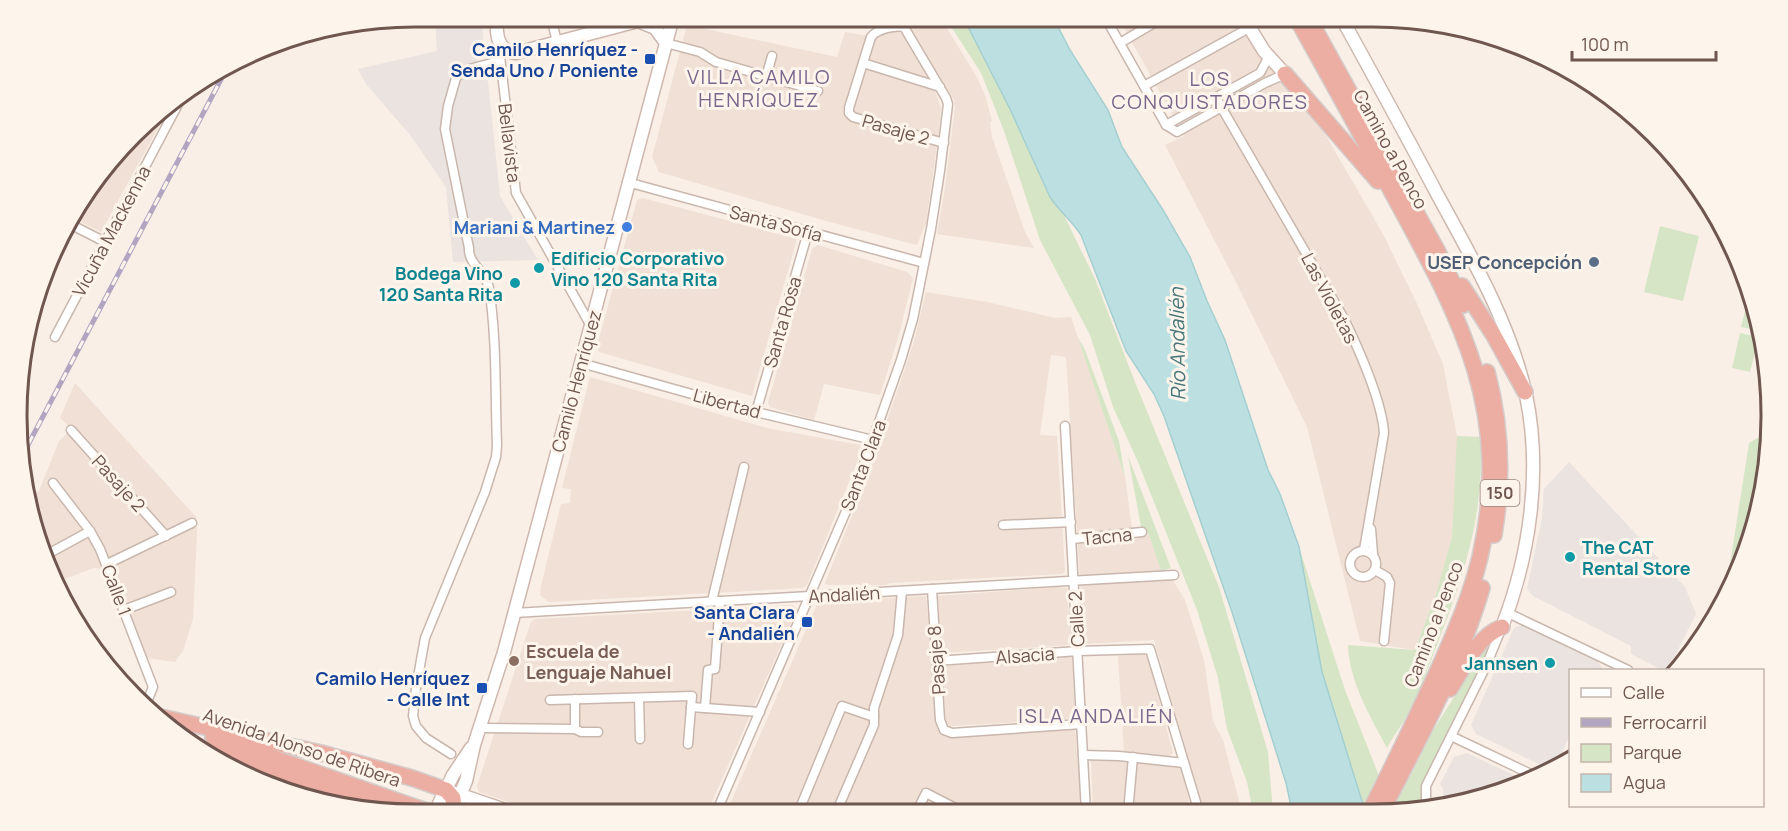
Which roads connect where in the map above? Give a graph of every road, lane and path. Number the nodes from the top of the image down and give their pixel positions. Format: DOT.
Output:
graph roads {
  1 [pos="497,27"];
  2 [pos="554,27"];
  3 [pos="612,27"];
  4 [pos="654,27"];
  5 [pos="670,27"];
  6 [pos="898,27"];
  7 [pos="903,27"];
  8 [pos="1111,27"];
  9 [pos="1146,27"];
  10 [pos="1238,27"];
  11 [pos="1249,27"];
  12 [pos="1302,27"];
  13 [pos="1314,27"];
  14 [pos="1347,27"];
  15 [pos="557,42"];
  16 [pos="666,43"];
  17 [pos="1120,43"];
  18 [pos="501,55"];
  19 [pos="772,56"];
  20 [pos="1269,56"];
  21 [pos="863,63"];
  22 [pos="1285,74"];
  23 [pos="766,77"];
  24 [pos="1144,86"];
  25 [pos="940,87"];
  26 [pos="818,91"];
  27 [pos="1216,98"];
  28 [pos="1221,107"];
  29 [pos="166,118"];
  30 [pos="1166,125"];
  31 [pos="944,143"];
  32 [pos="627,182"];
  33 [pos="1403,213"];
  34 [pos="76,227"];
  35 [pos="808,232"];
  36 [pos="105,242"];
  37 [pos="1438,252"];
  38 [pos="924,263"];
  39 [pos="591,326"];
  40 [pos="55,337"];
  41 [pos="581,363"];
  42 [pos="1525,392"];
  43 [pos="756,412"];
  44 [pos="1065,426"];
  45 [pos="71,430"];
  46 [pos="873,441"];
  47 [pos="744,467"];
  48 [pos="53,483"];
  49 [pos="1071,522"];
  50 [pos="192,523"];
  51 [pos="1004,525"];
  52 [pos="90,531"];
  53 [pos="1142,532"];
  54 [pos="166,536"];
  55 [pos="1072,539"];
  56 [pos="52,552"];
  57 [pos="1368,552"];
  58 [pos="107,564"];
  59 [pos="1375,570"];
  60 [pos="1174,575"];
  61 [pos="1074,580"];
  62 [pos="932,589"];
  63 [pos="902,591"];
  64 [pos="171,592"];
  65 [pos="811,596"];
  66 [pos="716,601"];
  67 [pos="124,610"];
  68 [pos="514,613"];
  69 [pos="1505,620"];
  70 [pos="1384,640"];
  71 [pos="1078,651"];
  72 [pos="936,661"];
  73 [pos="1612,667"];
  74 [pos="149,698"];
  75 [pos="639,698"];
  76 [pos="575,699"];
  77 [pos="550,700"];
  78 [pos="691,707"];
  79 [pos="705,708"];
  80 [pos="760,712"];
  81 [pos="874,717"];
  82 [pos="174,720"];
  83 [pos="179,724"];
  84 [pos="1082,724"];
  85 [pos="480,729"];
  86 [pos="575,729"];
  87 [pos="598,732"];
  88 [pos="1422,732"];
  89 [pos="1451,736"];
  90 [pos="640,739"];
  91 [pos="688,744"];
  92 [pos="474,745"];
  93 [pos="451,754"];
  94 [pos="1083,755"];
  95 [pos="1133,757"];
  96 [pos="234,759"];
  97 [pos="1403,759"];
  98 [pos="1184,763"];
  99 [pos="1526,772"];
  100 [pos="446,790"];
  101 [pos="350,799"];
  102 [pos="1425,801"];
  103 [pos="1385,803"];
  104 [pos="405,804"];
  105 [pos="440,804"];
  106 [pos="455,804"];
  107 [pos="457,804"];
  108 [pos="720,804"];
  109 [pos="802,804"];
  110 [pos="840,804"];
  111 [pos="920,804"];
  112 [pos="947,804"];
  113 [pos="1086,804"];
  114 [pos="1129,804"];
  115 [pos="1196,804"];
  116 [pos="1375,804"];
  1 -- 18 [label="main road, Bellavista"];
  2 -- 15 [label="street"];
  3 -- 15 [label="main road"];
  4 -- 16 [label="main road"];
  5 -- 16 [label="main road, Camilo Henríquez"];
  6 -- 21 [label="street"];
  7 -- 25 [label="street"];
  8 -- 17 [label="street"];
  9 -- 17 [label="street"];
  10 -- 24 [label="street"];
  11 -- 20 [label="main road"];
  12 -- 33 [label="highway, Camino a Penco / 150"];
  13 -- 37 [label="highway, Camino a Penco / 150"];
  14 -- 42 [label="main road"];
  15 -- 18 [label="main road"];
  16 -- 23 [label="street"];
  16 -- 32 [label="main road, Camilo Henríquez"];
  17 -- 24 [label="street"];
  18 -- 39 [label="street, Bellavista"];
  18 -- 93 [label="street"];
  19 -- 23 [label="street"];
  20 -- 22 [label="main road"];
  20 -- 27 [label="street"];
  21 -- 25 [label="street"];
  21 -- 31 [label="street, Pasaje 2"];
  22 -- 28 [label="street"];
  22 -- 33 [label="highway"];
  23 -- 26 [label="street"];
  24 -- 30 [label="street"];
  25 -- 31 [label="street, Santa Clara"];
  27 -- 28 [label="street, Las Violetas"];
  27 -- 30 [label="street"];
  28 -- 30 [label="street"];
  28 -- 57 [label="street, Las Violetas"];
  29 -- 36 [label="street, Vicuña Mackenna"];
  31 -- 38 [label="street, Santa Clara"];
  32 -- 35 [label="street, Santa Sofía"];
  32 -- 39 [label="main road, Camilo Henríquez"];
  33 -- 97 [label="highway, Camino a Penco / 150"];
  34 -- 36 [label="street"];
  35 -- 38 [label="street, Santa Sofía"];
  35 -- 43 [label="street, Santa Rosa"];
  36 -- 40 [label="street, Vicuña Mackenna"];
  37 -- 42 [label="highway"];
  37 -- 88 [label="highway, Camino a Penco / 150"];
  38 -- 46 [label="street, Santa Clara"];
  39 -- 41 [label="main road, Camilo Henríquez"];
  41 -- 43 [label="street, Libertad"];
  41 -- 68 [label="main road, Camilo Henríquez"];
  42 -- 69 [label="main road"];
  43 -- 46 [label="street, Libertad"];
  44 -- 49 [label="street, Calle 2"];
  45 -- 54 [label="street, Pasaje 2"];
  46 -- 65 [label="street, Santa Clara"];
  47 -- 66 [label="street"];
  48 -- 52 [label="street, Calle 1"];
  49 -- 51 [label="street"];
  49 -- 55 [label="street, Calle 2"];
  50 -- 54 [label="street"];
  52 -- 56 [label="street"];
  52 -- 58 [label="street, Calle 1"];
  53 -- 55 [label="street, Tacna"];
  54 -- 58 [label="street"];
  55 -- 61 [label="street, Calle 2"];
  57 -- 59 [label="street"];
  57 -- 59 [label="street"];
  58 -- 67 [label="street, Calle 1"];
  59 -- 70 [label="street"];
  60 -- 61 [label="street, Andalién"];
  61 -- 62 [label="street, Andalién"];
  61 -- 71 [label="street, Calle 2"];
  62 -- 63 [label="street, Andalién"];
  62 -- 72 [label="street, Pasaje 8"];
  63 -- 65 [label="street, Andalién"];
  63 -- 81 [label="street"];
  64 -- 67 [label="street"];
  65 -- 66 [label="street, Andalién"];
  65 -- 80 [label="street, Santa Clara"];
  66 -- 68 [label="street, Andalién"];
  66 -- 79 [label="street"];
  67 -- 74 [label="street, Calle 1"];
  68 -- 85 [label="main road, Camilo Henríquez"];
  69 -- 73 [label="street"];
  69 -- 88 [label="highway"];
  69 -- 89 [label="street"];
  71 -- 72 [label="street, Alsacia"];
  71 -- 84 [label="street, Calle 2"];
  71 -- 98 [label="street, Alsacia"];
  72 -- 84 [label="street, Pasaje 8"];
  75 -- 76 [label="street"];
  75 -- 78 [label="street"];
  75 -- 90 [label="street"];
  76 -- 77 [label="street"];
  76 -- 86 [label="street"];
  78 -- 79 [label="street"];
  78 -- 91 [label="street"];
  79 -- 80 [label="street"];
  80 -- 108 [label="street, Santa Clara"];
  81 -- 109 [label="street"];
  81 -- 110 [label="street"];
  82 -- 100 [label="highway"];
  83 -- 104 [label="highway, Avenida Alonso de Ribera, bridge"];
  84 -- 94 [label="street, Calle 2"];
  85 -- 86 [label="street"];
  85 -- 92 [label="main road, Camilo Henríquez"];
  86 -- 87 [label="street"];
  88 -- 97 [label="highway, Camino a Penco / 150"];
  89 -- 99 [label="street"];
  89 -- 102 [label="street"];
  92 -- 100 [label="main road, Camilo Henríquez"];
  92 -- 107 [label="main road, Camilo Henríquez"];
  94 -- 95 [label="street"];
  94 -- 113 [label="street, Calle 2"];
  95 -- 98 [label="street"];
  95 -- 114 [label="street"];
  96 -- 101 [label="highway, Avenida Alonso de Ribera"];
  97 -- 103 [label="highway, Camino a Penco / 150"];
  97 -- 116 [label="highway, Camino a Penco / 150"];
  98 -- 115 [label="street"];
  100 -- 105 [label="main road, Camilo Henríquez"];
  100 -- 106 [label="highway"];
  111 -- 112 [label="street"];
}
